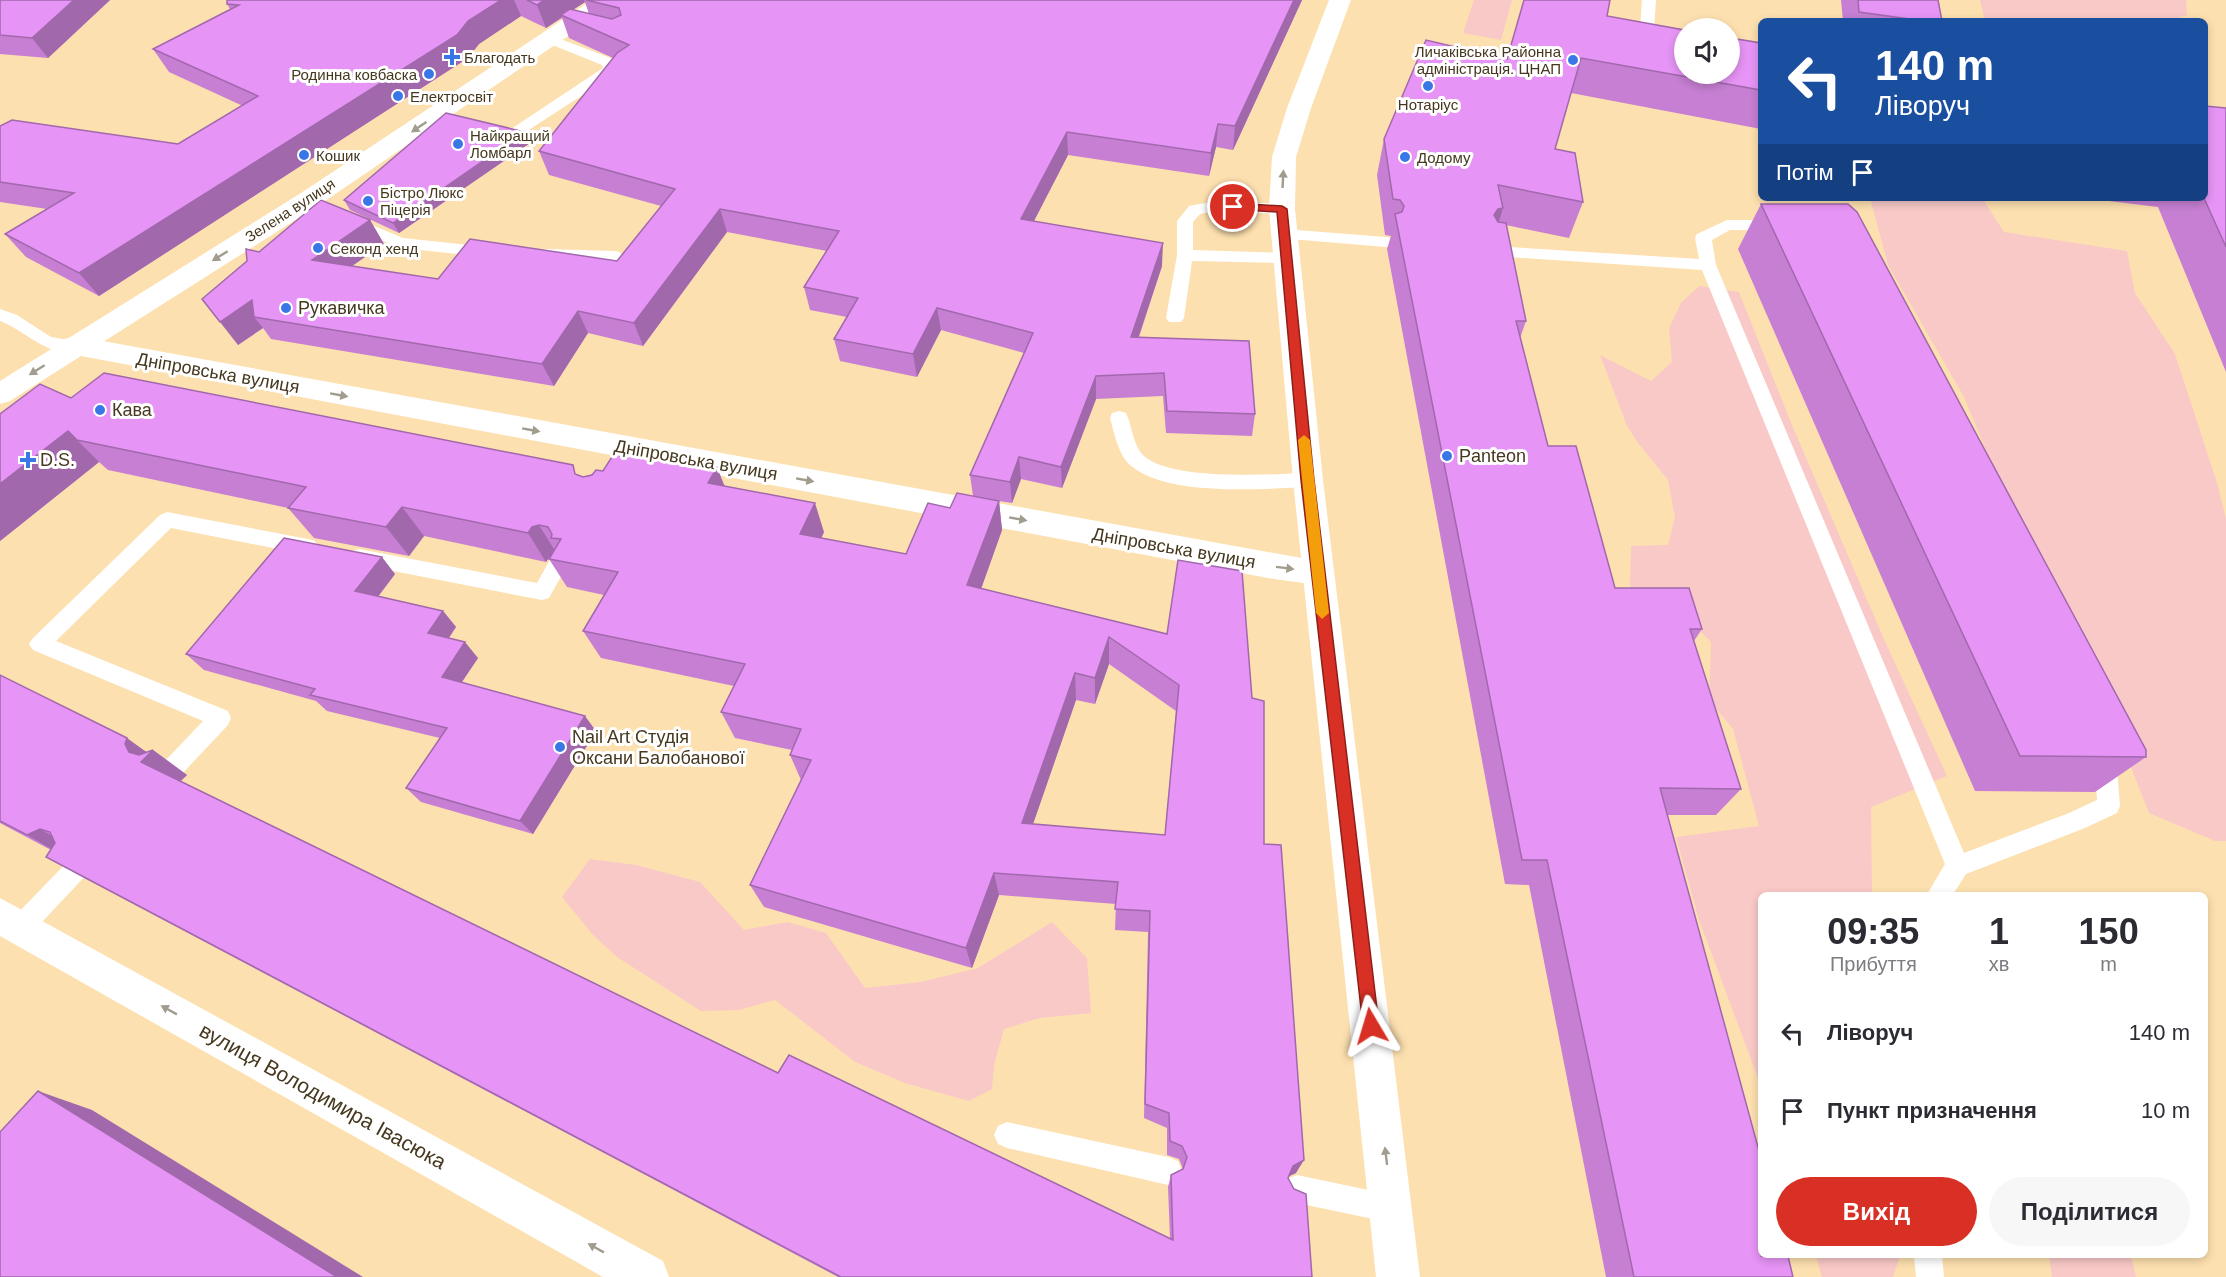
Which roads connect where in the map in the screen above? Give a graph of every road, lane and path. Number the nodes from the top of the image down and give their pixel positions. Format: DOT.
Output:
graph roads {
  1 [pos="605,0"];
  2 [pos="1341,0"];
  3 [pos="1649,0"];
  4 [pos="550,39"];
  5 [pos="1646,43"];
  6 [pos="519,130"];
  7 [pos="326,209"];
  8 [pos="1795,226"];
  9 [pos="1284,234"];
  10 [pos="1386,242"];
  11 [pos="1493,252"];
  12 [pos="503,253"];
  13 [pos="525,253"];
  14 [pos="1185,255"];
  15 [pos="614,256"];
  16 [pos="1708,265"];
  17 [pos="0,315"];
  18 [pos="1175,318"];
  19 [pos="75,346"];
  20 [pos="0,394"];
  21 [pos="1119,418"];
  22 [pos="1308,480"];
  23 [pos="558,564"];
  24 [pos="1318,572"];
  25 [pos="2096,739"];
  26 [pos="172,768"];
  27 [pos="80,865"];
  28 [pos="1958,866"];
  29 [pos="1941,892"];
  30 [pos="10,921"];
  31 [pos="1007,1135"];
  32 [pos="1168,1171"];
  33 [pos="1297,1189"];
  34 [pos="1392,1209"];
  35 [pos="1928,1258"];
  36 [pos="647,1277"];
  37 [pos="1398,1277"];
  38 [pos="1930,1277"];
  1 -- 4 [label="main road, Зелена вулиця"];
  9 -- 2 [label="main road, one-way"];
  3 -- 5 [label="lane"];
  4 -- 6 [label="lane"];
  4 -- 7 [label="main road, Зелена вулиця, one-way"];
  7 -- 12 [label="lane"];
  7 -- 19 [label="main road, Зелена вулиця, one-way"];
  8 -- 16 [label="lane"];
  9 -- 10 [label="lane"];
  9 -- 14 [label="lane"];
  9 -- 14 [label="lane"];
  9 -- 22 [label="main road"];
  11 -- 16 [label="lane"];
  13 -- 15 [label="lane"];
  14 -- 18 [label="lane"];
  16 -- 28 [label="lane"];
  17 -- 19 [label="lane"];
  19 -- 20 [label="main road, Зелена вулиця, one-way"];
  19 -- 24 [label="main road, Дніпровська вулиця, one-way"];
  21 -- 22 [label="lane"];
  22 -- 24 [label="main road"];
  23 -- 26 [label="lane"];
  34 -- 24 [label="main road, one-way"];
  25 -- 28 [label="lane"];
  27 -- 30 [label="lane"];
  28 -- 29 [label="lane"];
  36 -- 30 [label="main road, вулиця Володимира Івасюка, one-way"];
  31 -- 32 [label="lane"];
  33 -- 34 [label="lane"];
  34 -- 37 [label="main road"];
  35 -- 38 [label="lane"];
}
